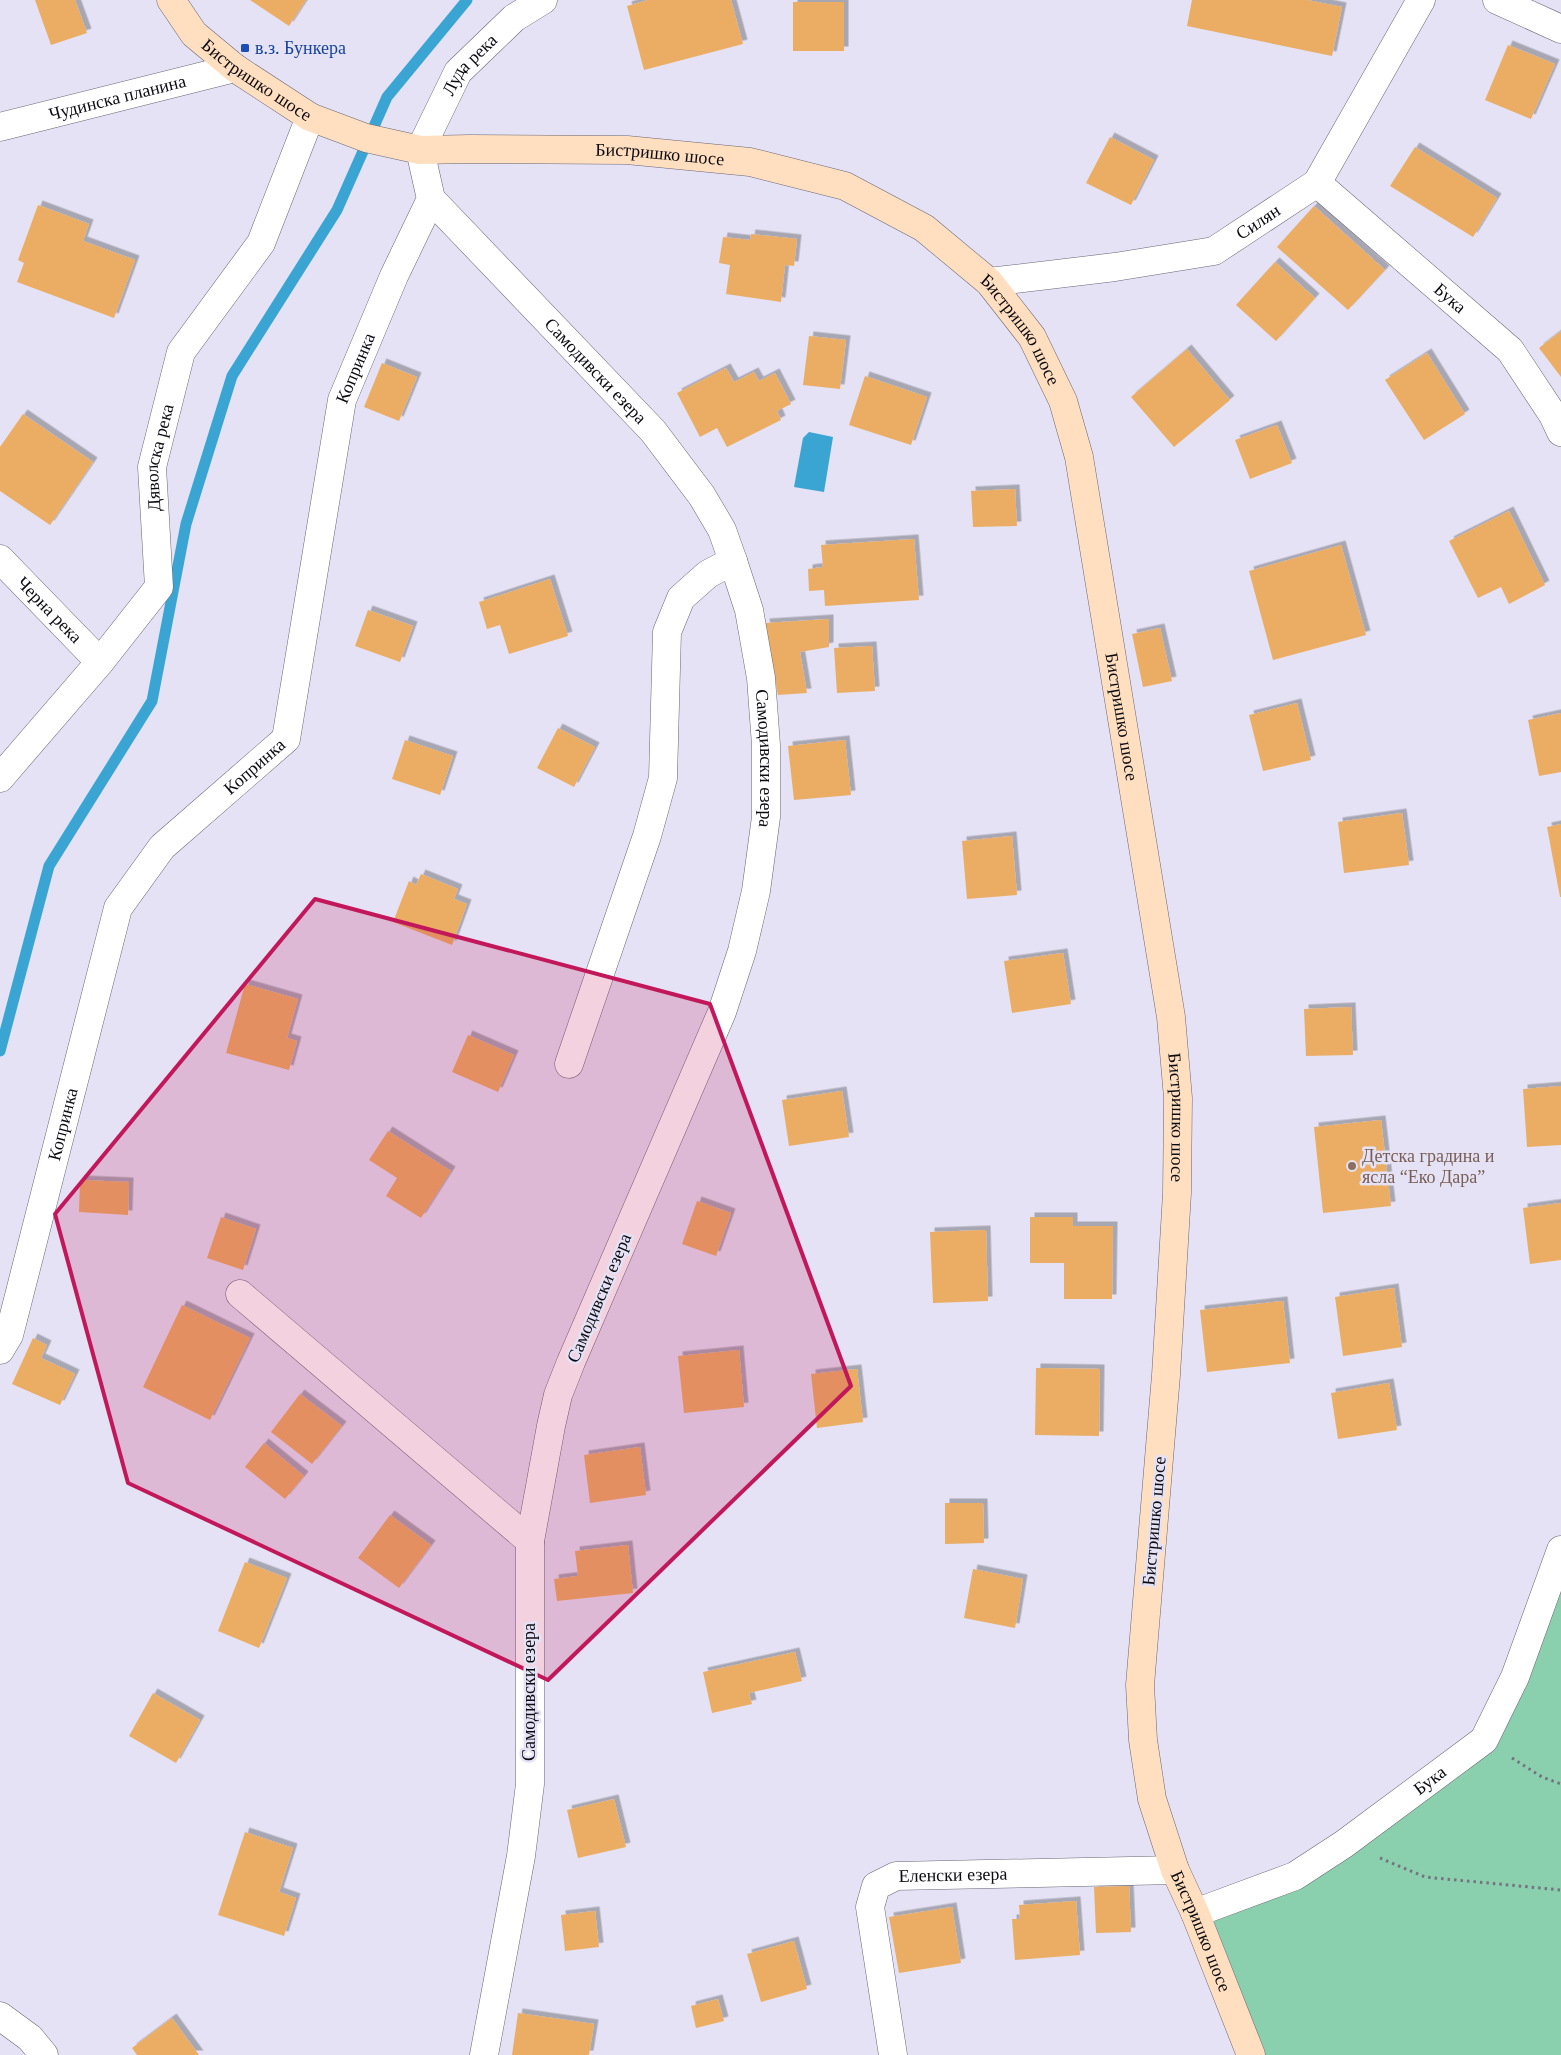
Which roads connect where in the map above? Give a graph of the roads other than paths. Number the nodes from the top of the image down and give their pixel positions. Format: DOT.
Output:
graph roads {
  1 [pos="171,0"];
  2 [pos="544,0"];
  3 [pos="1421,0"];
  4 [pos="1497,0"];
  5 [pos="1561,29"];
  6 [pos="235,68"];
  7 [pos="310,117"];
  8 [pos="0,127"];
  9 [pos="420,150"];
  10 [pos="1317,184"];
  11 [pos="431,199"];
  12 [pos="989,282"];
  13 [pos="1561,432"];
  14 [pos="0,559"];
  15 [pos="733,561"];
  16 [pos="100,662"];
  17 [pos="0,778"];
  18 [pos="569,1064"];
  19 [pos="240,1294"];
  20 [pos="0,1350"];
  21 [pos="530,1541"];
  22 [pos="1561,1550"];
  23 [pos="1175,1870"];
  24 [pos="1195,1913"];
  25 [pos="0,2016"];
  26 [pos="44,2055"];
  27 [pos="484,2055"];
  28 [pos="892,2055"];
  29 [pos="1251,2055"];
  1 -- 6 [label="street, Бистришко шосе"];
  2 -- 9 [label="street, Луда река"];
  3 -- 10 [label="street, Силян"];
  4 -- 5 [label="street"];
  6 -- 7 [label="street, Бистришко шосе"];
  6 -- 8 [label="street, Чудинска планина"];
  7 -- 9 [label="street, Бистришко шосе"];
  7 -- 16 [label="street, Дяволска река"];
  9 -- 11 [label="street"];
  9 -- 12 [label="street, Бистришко шосе"];
  10 -- 12 [label="street, Силян"];
  10 -- 13 [label="street, Бука"];
  11 -- 15 [label="street, Самодивски езера"];
  11 -- 20 [label="street, Копринка"];
  12 -- 23 [label="street, Бистришко шосе"];
  14 -- 16 [label="street, Черна река"];
  15 -- 18 [label="street"];
  15 -- 21 [label="street, Самодивски езера"];
  16 -- 17 [label="street, Дяволска река"];
  19 -- 21 [label="street"];
  21 -- 27 [label="street, Самодивски езера"];
  22 -- 24 [label="street, Бука"];
  23 -- 24 [label="street, Бистришко шосе"];
  23 -- 28 [label="street, Еленски езера"];
  24 -- 29 [label="street, Бистришко шосе"];
  25 -- 26 [label="street"];
}
